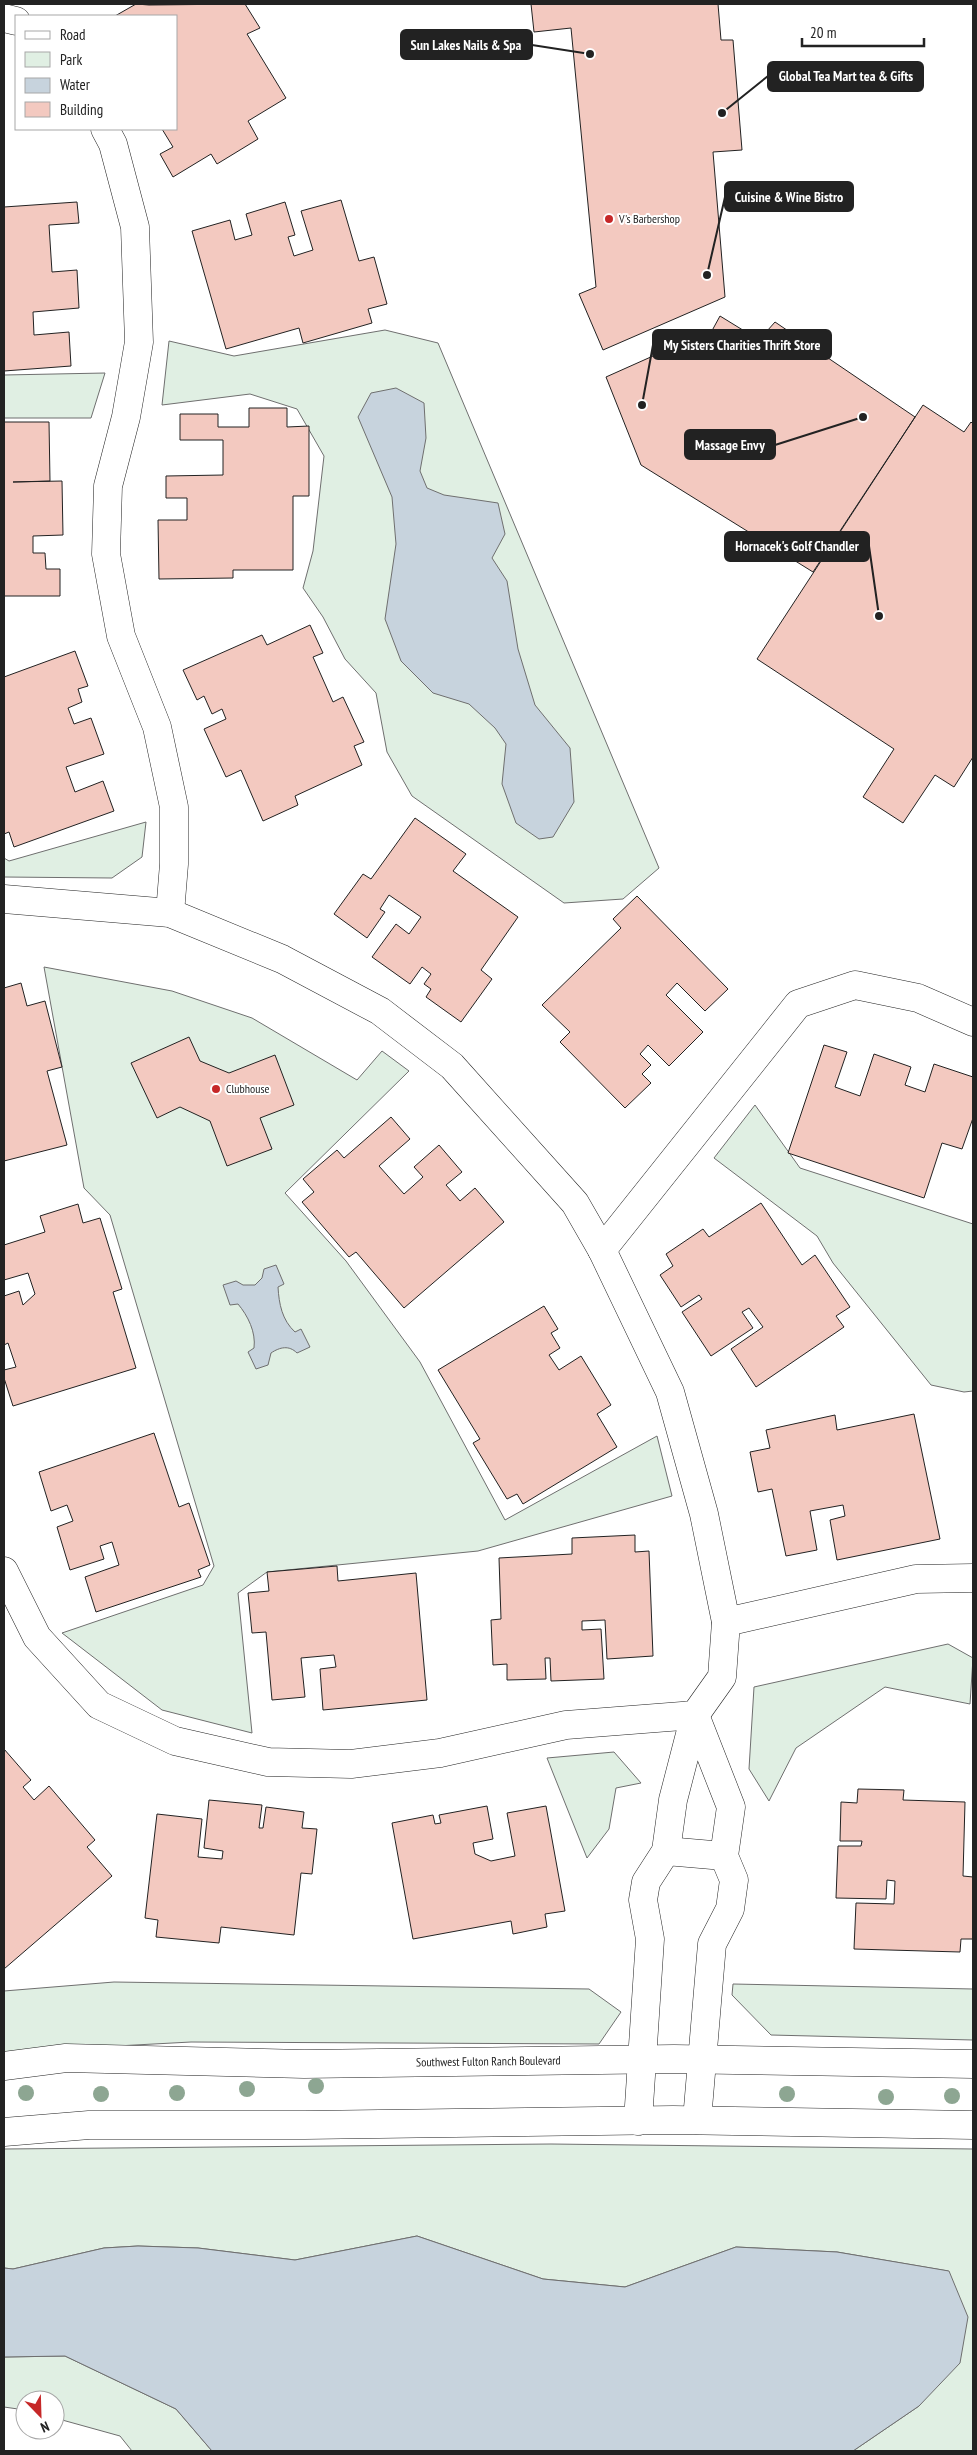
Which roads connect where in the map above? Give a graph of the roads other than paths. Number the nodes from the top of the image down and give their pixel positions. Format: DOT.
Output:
graph roads {
  1 [pos="106,130"];
  2 [pos="4,899"];
  3 [pos="170,913"];
  4 [pos="973,1022"];
  5 [pos="602,1250"];
  6 [pos="4,1571"];
  7 [pos="973,1578"];
  8 [pos="726,1622"];
  9 [pos="695,1715"];
  10 [pos="666,1851"];
  11 [pos="724,1856"];
  12 [pos="642,2059"];
  13 [pos="703,2059"];
  14 [pos="973,2064"];
  15 [pos="4,2066"];
  16 [pos="698,2120"];
  17 [pos="638,2121"];
  18 [pos="973,2126"];
  19 [pos="4,2132"];
  1 -- 3 [label="street"];
  2 -- 3 [label="street"];
  3 -- 5 [label="street"];
  4 -- 5 [label="street"];
  5 -- 8 [label="street"];
  6 -- 9 [label="street"];
  7 -- 8 [label="street"];
  8 -- 9 [label="street"];
  9 -- 10 [label="street"];
  9 -- 11 [label="street"];
  10 -- 11 [label="street"];
  10 -- 12 [label="street"];
  11 -- 13 [label="street"];
  12 -- 13 [label="street, Southwest Fulton Ranch Boulevard"];
  12 -- 15 [label="street, Southwest Fulton Ranch Boulevard"];
  12 -- 17 [label="street"];
  13 -- 14 [label="street, Southwest Fulton Ranch Boulevard"];
  13 -- 16 [label="street"];
  16 -- 17 [label="street"];
  16 -- 18 [label="street"];
  17 -- 19 [label="street"];
}
